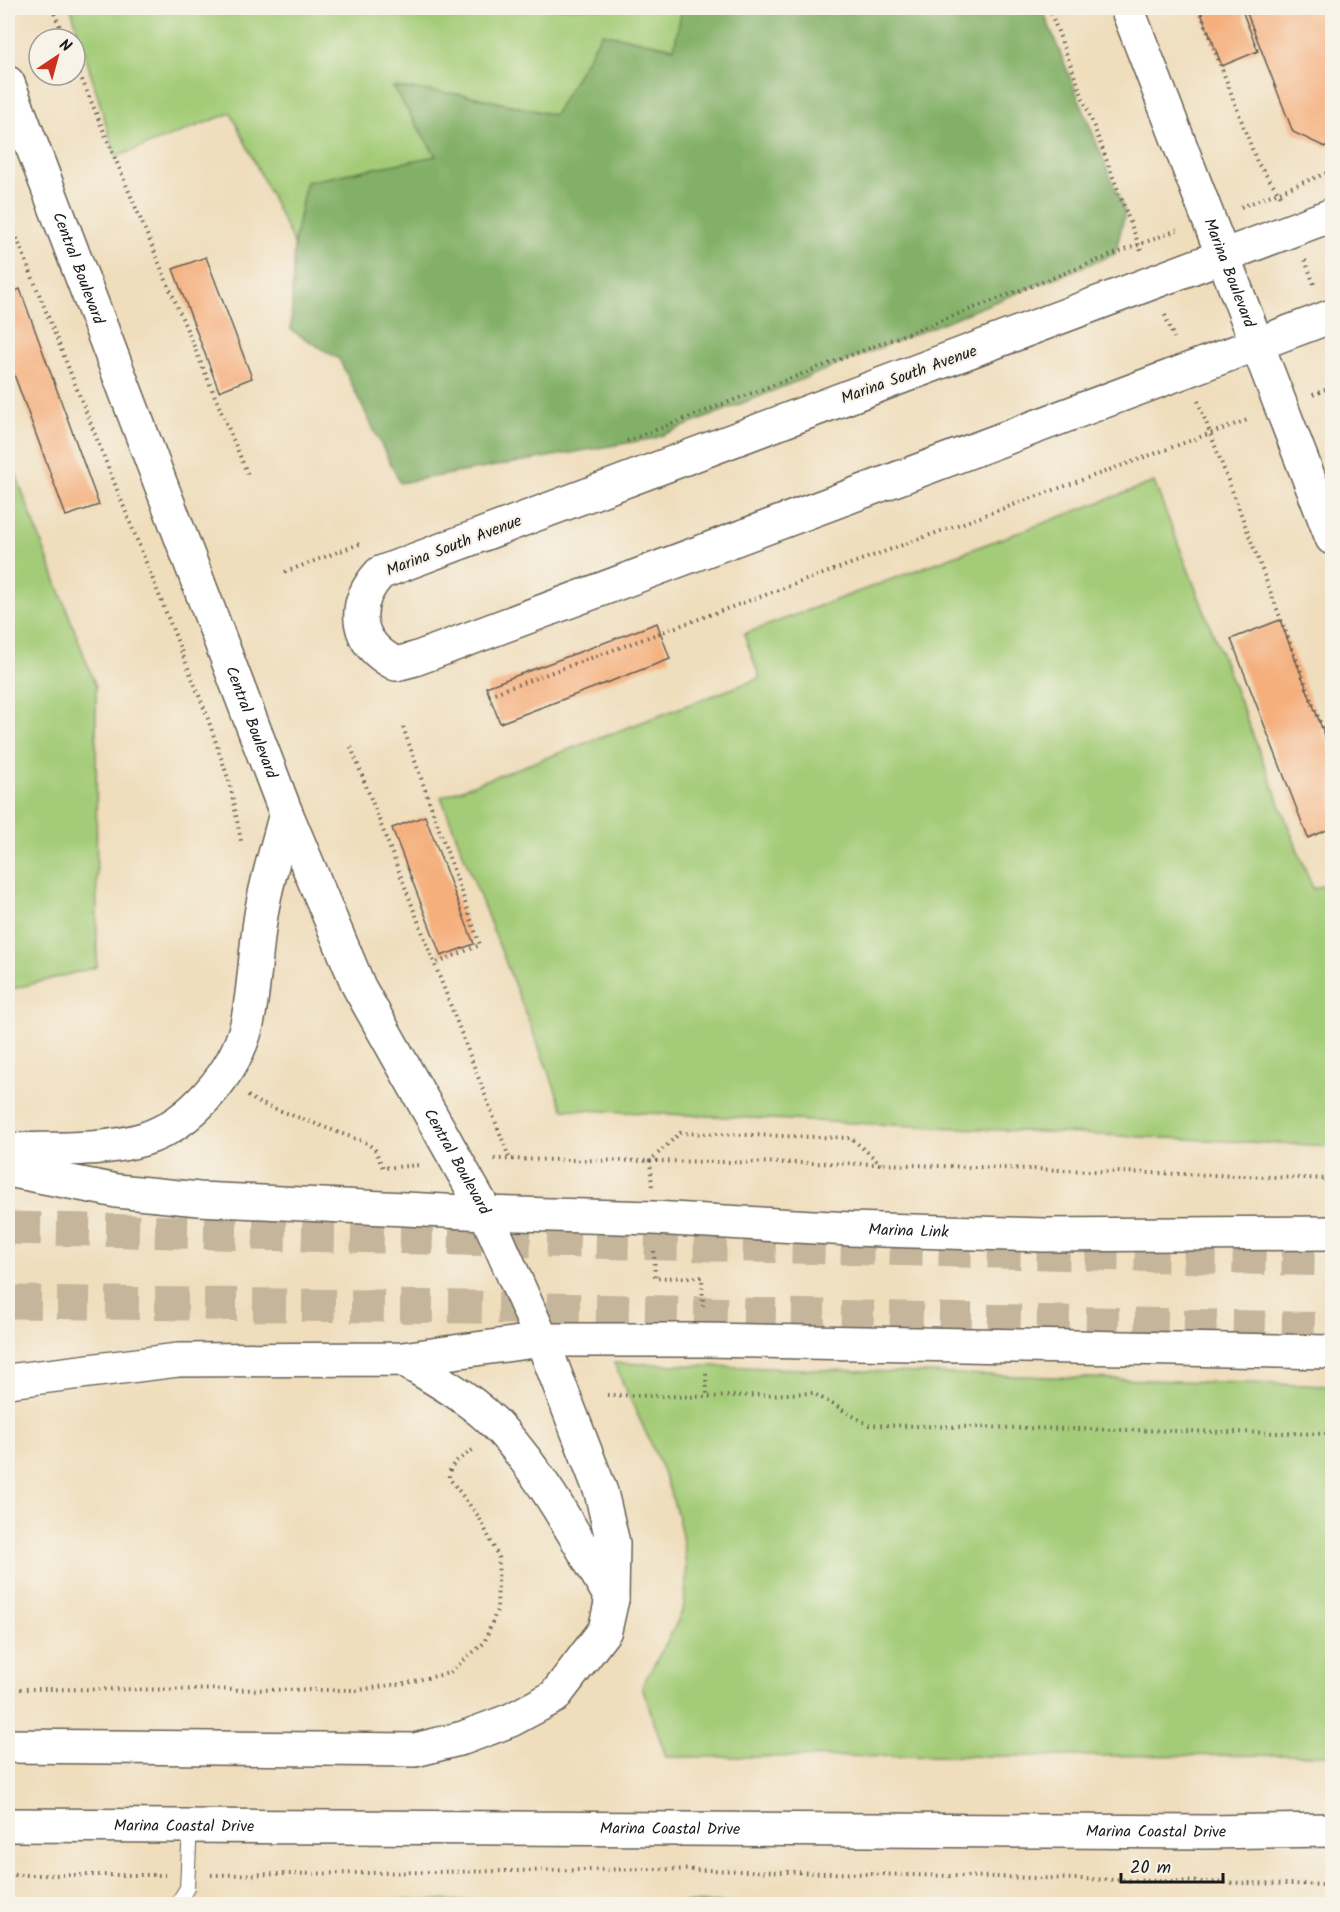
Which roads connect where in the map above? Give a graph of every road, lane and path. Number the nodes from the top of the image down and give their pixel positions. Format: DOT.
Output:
graph roads {
  1 [pos="52,8"];
  2 [pos="1049,8"];
  3 [pos="1127,8"];
  4 [pos="1199,8"];
  5 [pos="60,27"];
  6 [pos="8,82"];
  7 [pos="85,87"];
  8 [pos="1332,171"];
  9 [pos="1280,192"];
  10 [pos="1332,215"];
  11 [pos="8,216"];
  12 [pos="1294,229"];
  13 [pos="1224,257"];
  14 [pos="1330,317"];
  15 [pos="1257,345"];
  16 [pos="617,444"];
  17 [pos="248,475"];
  18 [pos="373,538"];
  19 [pos="1332,538"];
  20 [pos="285,572"];
  21 [pos="489,695"];
  22 [pos="403,727"];
  23 [pos="351,747"];
  24 [pos="1332,754"];
  25 [pos="286,813"];
  26 [pos="243,852"];
  27 [pos="434,964"];
  28 [pos="242,1092"];
  29 [pos="8,1150"];
  30 [pos="650,1161"];
  31 [pos="881,1164"];
  32 [pos="383,1168"];
  33 [pos="8,1170"];
  34 [pos="1332,1179"];
  35 [pos="486,1213"];
  36 [pos="653,1218"];
  37 [pos="1332,1233"];
  38 [pos="542,1340"];
  39 [pos="705,1340"];
  40 [pos="1332,1352"];
  41 [pos="402,1359"];
  42 [pos="8,1381"];
  43 [pos="607,1395"];
  44 [pos="707,1397"];
  45 [pos="501,1430"];
  46 [pos="1332,1434"];
  47 [pos="612,1599"];
  48 [pos="8,1689"];
  49 [pos="8,1746"];
  50 [pos="8,1825"];
  51 [pos="190,1826"];
  52 [pos="1332,1830"];
  53 [pos="8,1875"];
  54 [pos="188,1875"];
  55 [pos="1332,1885"];
  56 [pos="177,1905"];
  1 -- 5 [label="path"];
  2 -- 16 [label="path"];
  3 -- 13 [label="main road, Marina Boulevard"];
  4 -- 9 [label="path"];
  6 -- 25 [label="main road, Central Boulevard"];
  7 -- 17 [label="path"];
  8 -- 9 [label="path"];
  9 -- 12 [label="path"];
  10 -- 12 [label="main road, Marina South Avenue"];
  11 -- 26 [label="path"];
  12 -- 13 [label="main road, Marina South Avenue"];
  12 -- 14 [label="path"];
  13 -- 15 [label="main road, Marina Boulevard"];
  13 -- 15 [label="main road, Marina South Avenue"];
  14 -- 15 [label="main road, Marina South Avenue"];
  15 -- 19 [label="main road, Marina Boulevard"];
  18 -- 20 [label="path"];
  21 -- 24 [label="path"];
  22 -- 27 [label="path"];
  23 -- 27 [label="path"];
  25 -- 29 [label="main road"];
  25 -- 35 [label="main road, Central Boulevard"];
  27 -- 30 [label="path"];
  28 -- 32 [label="path"];
  30 -- 31 [label="path"];
  30 -- 31 [label="path"];
  30 -- 36 [label="path"];
  31 -- 34 [label="path"];
  33 -- 35 [label="main road, Marina Link"];
  35 -- 36 [label="main road, Marina Link"];
  35 -- 38 [label="main road, Central Boulevard"];
  36 -- 37 [label="main road, Marina Link"];
  36 -- 39 [label="path"];
  38 -- 39 [label="main road"];
  38 -- 41 [label="main road"];
  38 -- 47 [label="main road"];
  39 -- 40 [label="main road"];
  39 -- 44 [label="path"];
  41 -- 42 [label="main road"];
  41 -- 45 [label="main road"];
  43 -- 44 [label="path"];
  44 -- 46 [label="path"];
  45 -- 47 [label="main road"];
  45 -- 48 [label="path"];
  47 -- 49 [label="main road"];
  50 -- 51 [label="main road, Marina Coastal Drive"];
  51 -- 52 [label="main road, Marina Coastal Drive"];
  51 -- 54 [label="lane"];
  53 -- 54 [label="path"];
  54 -- 55 [label="path"];
  54 -- 56 [label="lane"];
}
